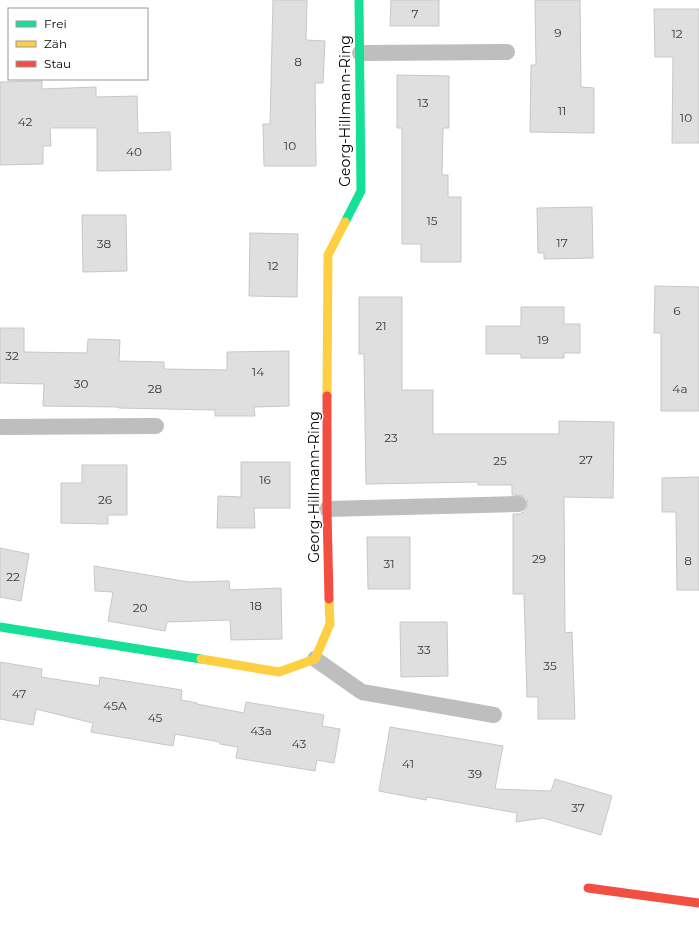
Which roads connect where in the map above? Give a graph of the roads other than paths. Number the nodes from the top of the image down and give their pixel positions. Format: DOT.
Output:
graph roads {
  1 [pos="359,0"];
  2 [pos="507,52"];
  3 [pos="360,53"];
  4 [pos="156,426"];
  5 [pos="0,427"];
  6 [pos="519,504"];
  7 [pos="327,509"];
  8 [pos="0,627"];
  9 [pos="315,659"];
  10 [pos="494,715"];
  11 [pos="588,888"];
  12 [pos="699,903"];
  1 -- 3 [label="street, Georg-Hillmann-Ring"];
  2 -- 3 [label="lane"];
  3 -- 7 [label="street, Georg-Hillmann-Ring"];
  4 -- 5 [label="lane"];
  6 -- 7 [label="lane"];
  7 -- 9 [label="street, Georg-Hillmann-Ring"];
  8 -- 9 [label="street"];
  9 -- 10 [label="lane"];
  11 -- 12 [label="street"];
}
